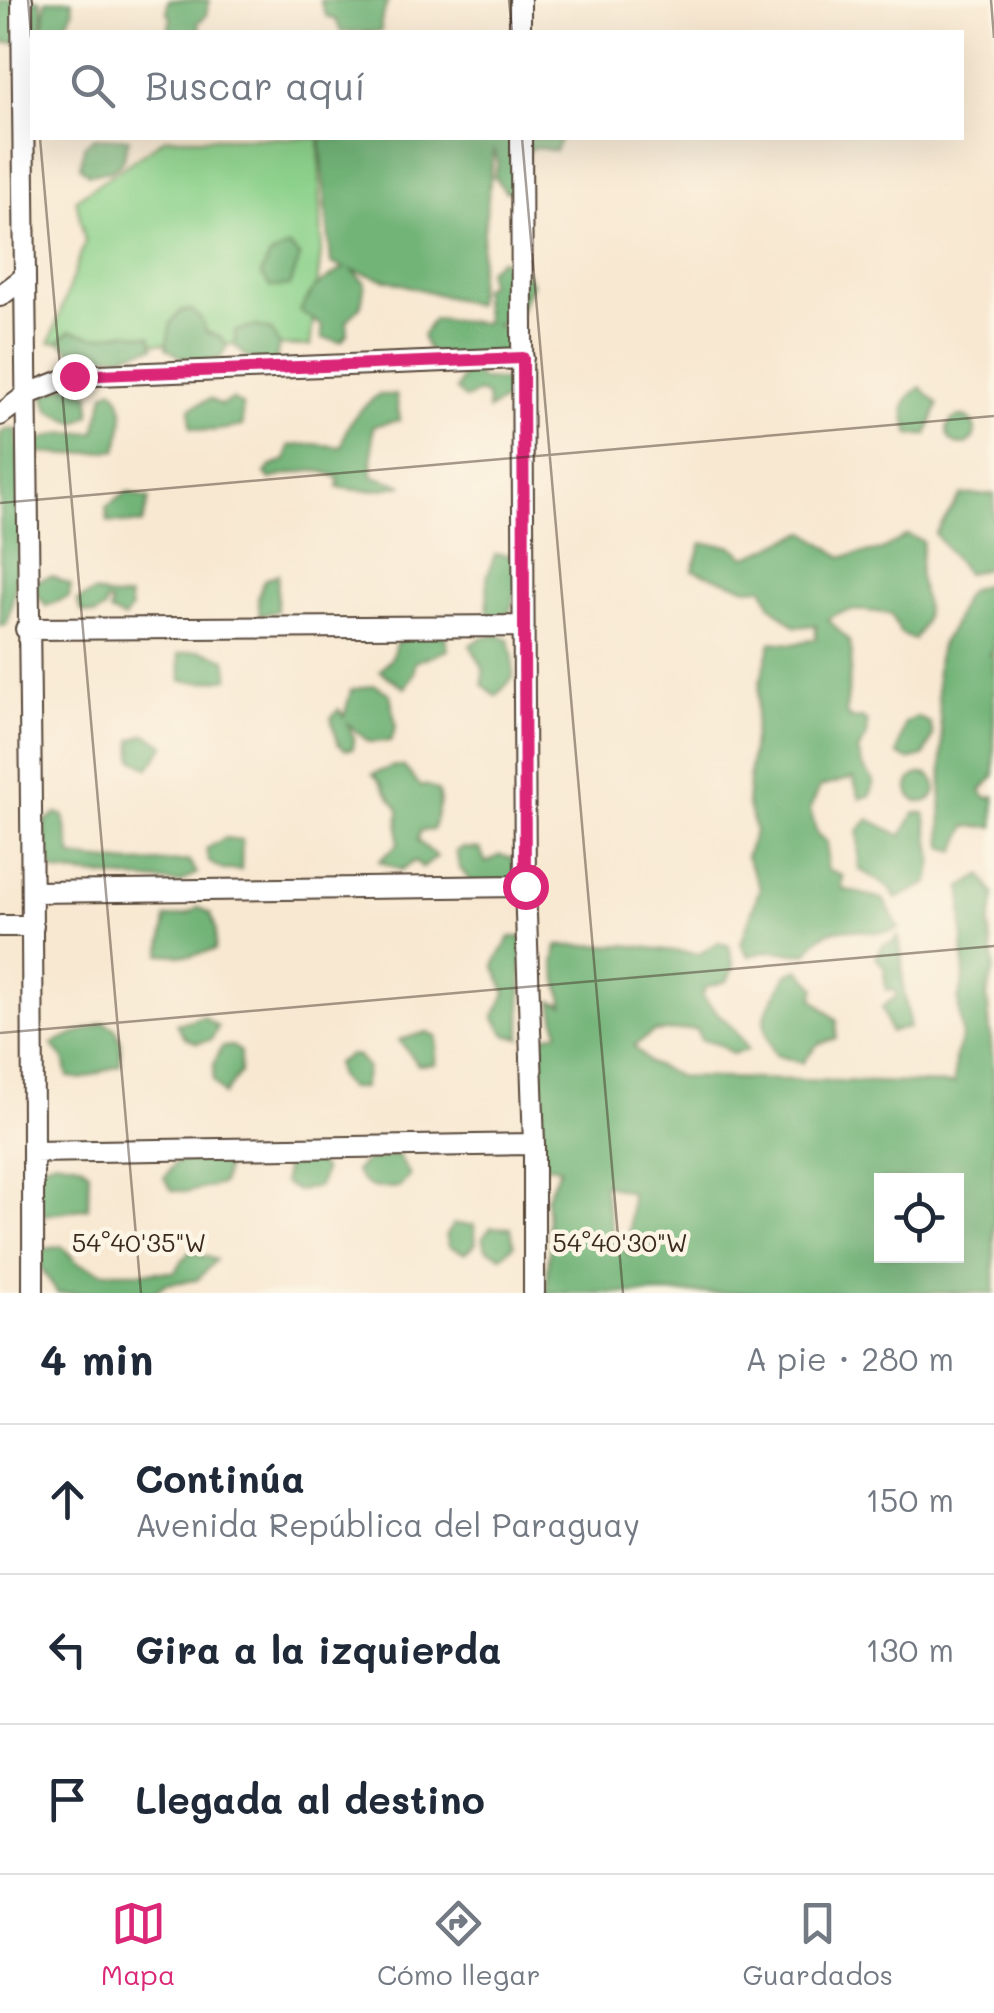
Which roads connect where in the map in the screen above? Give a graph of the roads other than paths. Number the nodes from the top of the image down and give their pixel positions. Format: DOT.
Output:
graph roads {
  1 [pos="22,0"];
  2 [pos="520,0"];
  3 [pos="520,30"];
  4 [pos="521,140"];
  5 [pos="0,144"];
  6 [pos="23,144"];
  7 [pos="25,277"];
  8 [pos="0,296"];
  9 [pos="523,358"];
  10 [pos="28,394"];
  11 [pos="0,415"];
  12 [pos="523,626"];
  13 [pos="26,629"];
  14 [pos="525,886"];
  15 [pos="33,892"];
  16 [pos="0,926"];
  17 [pos="33,926"];
  18 [pos="534,1144"];
  19 [pos="33,1152"];
  20 [pos="32,1293"];
  21 [pos="534,1293"];
  1 -- 6 [label="street"];
  2 -- 3 [label="street"];
  4 -- 9 [label="street"];
  5 -- 6 [label="street"];
  6 -- 7 [label="street"];
  7 -- 8 [label="street"];
  7 -- 10 [label="street"];
  9 -- 10 [label="street"];
  9 -- 12 [label="street"];
  10 -- 11 [label="street"];
  10 -- 13 [label="street"];
  12 -- 13 [label="street"];
  12 -- 14 [label="street"];
  13 -- 15 [label="street"];
  14 -- 15 [label="street"];
  14 -- 18 [label="street"];
  15 -- 17 [label="street"];
  16 -- 17 [label="street"];
  17 -- 19 [label="street"];
  18 -- 19 [label="street"];
  18 -- 21 [label="street"];
  19 -- 20 [label="street"];
}
